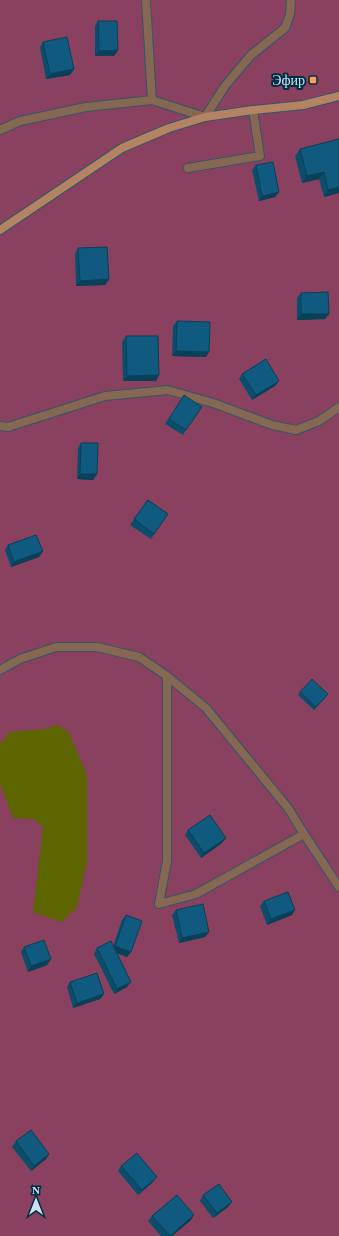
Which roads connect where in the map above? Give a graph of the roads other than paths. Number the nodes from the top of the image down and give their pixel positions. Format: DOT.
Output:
graph roads {
  1 [pos="146,0"];
  2 [pos="291,0"];
  3 [pos="339,96"];
  4 [pos="152,100"];
  5 [pos="253,110"];
  6 [pos="206,117"];
  7 [pos="0,130"];
  8 [pos="188,168"];
  9 [pos="0,230"];
  10 [pos="339,407"];
  11 [pos="0,426"];
  12 [pos="0,670"];
  13 [pos="167,676"];
  14 [pos="304,834"];
  15 [pos="339,887"];
  1 -- 4 [label="street"];
  2 -- 6 [label="street"];
  3 -- 5 [label="main road"];
  4 -- 6 [label="street"];
  4 -- 7 [label="street"];
  5 -- 6 [label="main road"];
  5 -- 8 [label="street"];
  6 -- 9 [label="main road"];
  10 -- 11 [label="street"];
  12 -- 13 [label="street"];
  13 -- 14 [label="street"];
  13 -- 14 [label="street"];
  14 -- 15 [label="street"];
}
